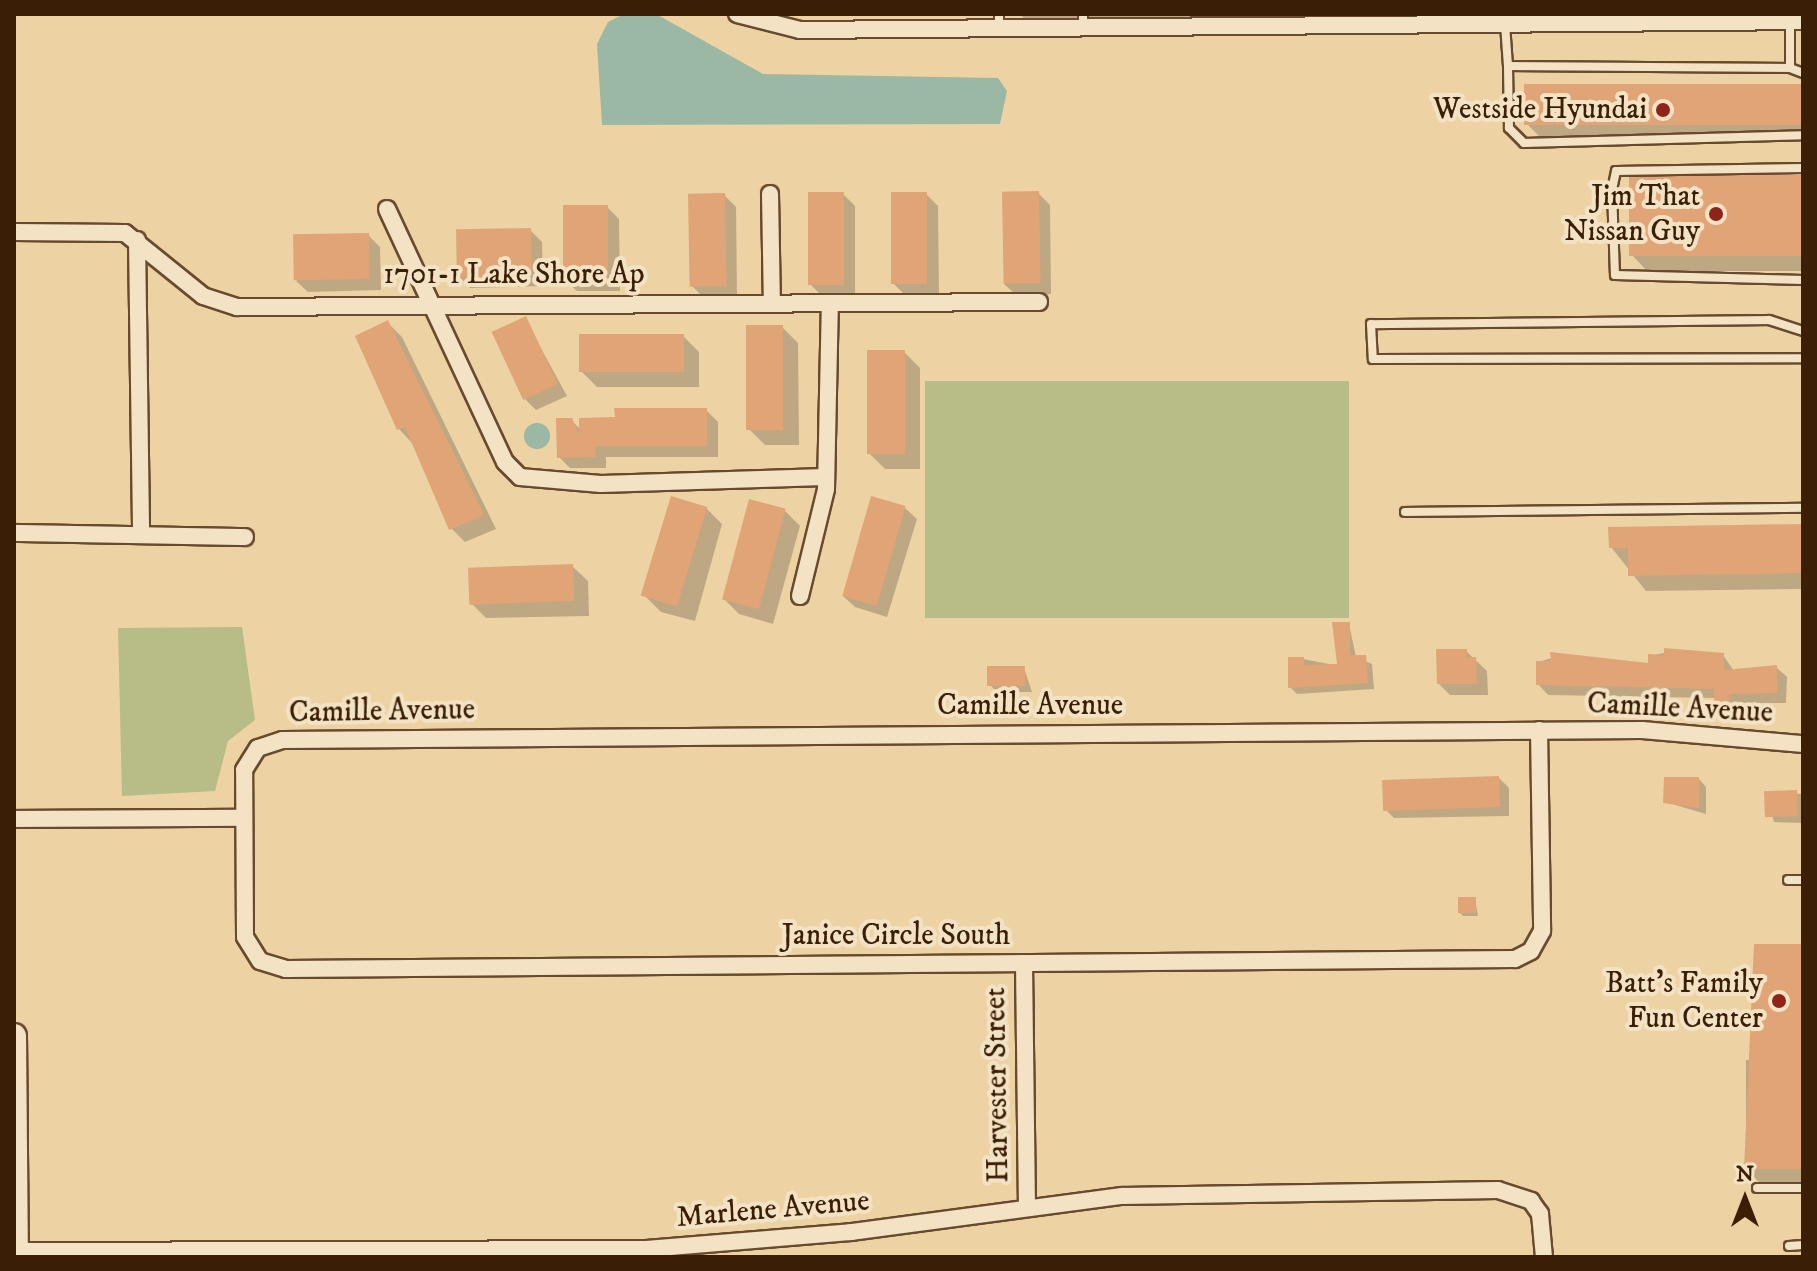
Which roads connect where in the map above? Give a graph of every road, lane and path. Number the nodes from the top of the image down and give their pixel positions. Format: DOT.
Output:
graph roads {
  1 [pos="737,14"];
  2 [pos="1385,19"];
  3 [pos="1580,19"];
  4 [pos="1792,19"];
  5 [pos="999,20"];
  6 [pos="1083,20"];
  7 [pos="1505,23"];
  8 [pos="1508,66"];
  9 [pos="1790,68"];
  10 [pos="1803,73"];
  11 [pos="1803,135"];
  12 [pos="1803,168"];
  13 [pos="770,194"];
  14 [pos="387,209"];
  15 [pos="14,232"];
  16 [pos="137,240"];
  17 [pos="1803,280"];
  18 [pos="432,302"];
  19 [pos="1039,302"];
  20 [pos="830,303"];
  21 [pos="772,304"];
  22 [pos="1803,331"];
  23 [pos="1803,358"];
  24 [pos="825,477"];
  25 [pos="1803,508"];
  26 [pos="1405,512"];
  27 [pos="14,533"];
  28 [pos="141,534"];
  29 [pos="245,537"];
  30 [pos="800,596"];
  31 [pos="1539,730"];
  32 [pos="1803,744"];
  33 [pos="241,818"];
  34 [pos="14,819"];
  35 [pos="1788,880"];
  36 [pos="1803,880"];
  37 [pos="1024,963"];
  38 [pos="14,1036"];
  39 [pos="1757,1188"];
  40 [pos="1803,1188"];
  41 [pos="1027,1207"];
  42 [pos="1803,1245"];
  43 [pos="1789,1246"];
  44 [pos="16,1254"];
  45 [pos="524,1254"];
  46 [pos="1544,1257"];
  1 -- 5 [label="street"];
  2 -- 6 [label="street"];
  2 -- 7 [label="street"];
  3 -- 4 [label="street"];
  3 -- 7 [label="street"];
  4 -- 9 [label="lane"];
  5 -- 6 [label="street"];
  7 -- 8 [label="lane"];
  8 -- 9 [label="lane"];
  8 -- 11 [label="lane"];
  9 -- 10 [label="lane"];
  12 -- 17 [label="lane"];
  13 -- 21 [label="street"];
  14 -- 18 [label="street"];
  15 -- 16 [label="street, 1701-1 Lake Shore Ap"];
  16 -- 18 [label="street, 1701-1 Lake Shore Ap"];
  16 -- 28 [label="street"];
  18 -- 21 [label="street, 1701-1 Lake Shore Ap"];
  18 -- 24 [label="street"];
  19 -- 20 [label="street, 1701-1 Lake Shore Ap"];
  20 -- 21 [label="street, 1701-1 Lake Shore Ap"];
  20 -- 24 [label="street"];
  22 -- 23 [label="lane"];
  24 -- 30 [label="street"];
  25 -- 26 [label="lane"];
  27 -- 28 [label="street"];
  28 -- 29 [label="street"];
  31 -- 32 [label="street, Camille Avenue"];
  31 -- 33 [label="street, Camille Avenue"];
  31 -- 37 [label="street, Janice Circle South"];
  33 -- 34 [label="street"];
  33 -- 37 [label="street, Janice Circle South"];
  35 -- 36 [label="lane"];
  37 -- 41 [label="street, Harvester Street"];
  38 -- 44 [label="street"];
  39 -- 40 [label="lane"];
  41 -- 45 [label="street, Marlene Avenue"];
  41 -- 46 [label="street, Marlene Avenue"];
  42 -- 43 [label="lane"];
  44 -- 45 [label="street, Marlene Avenue"];
}
